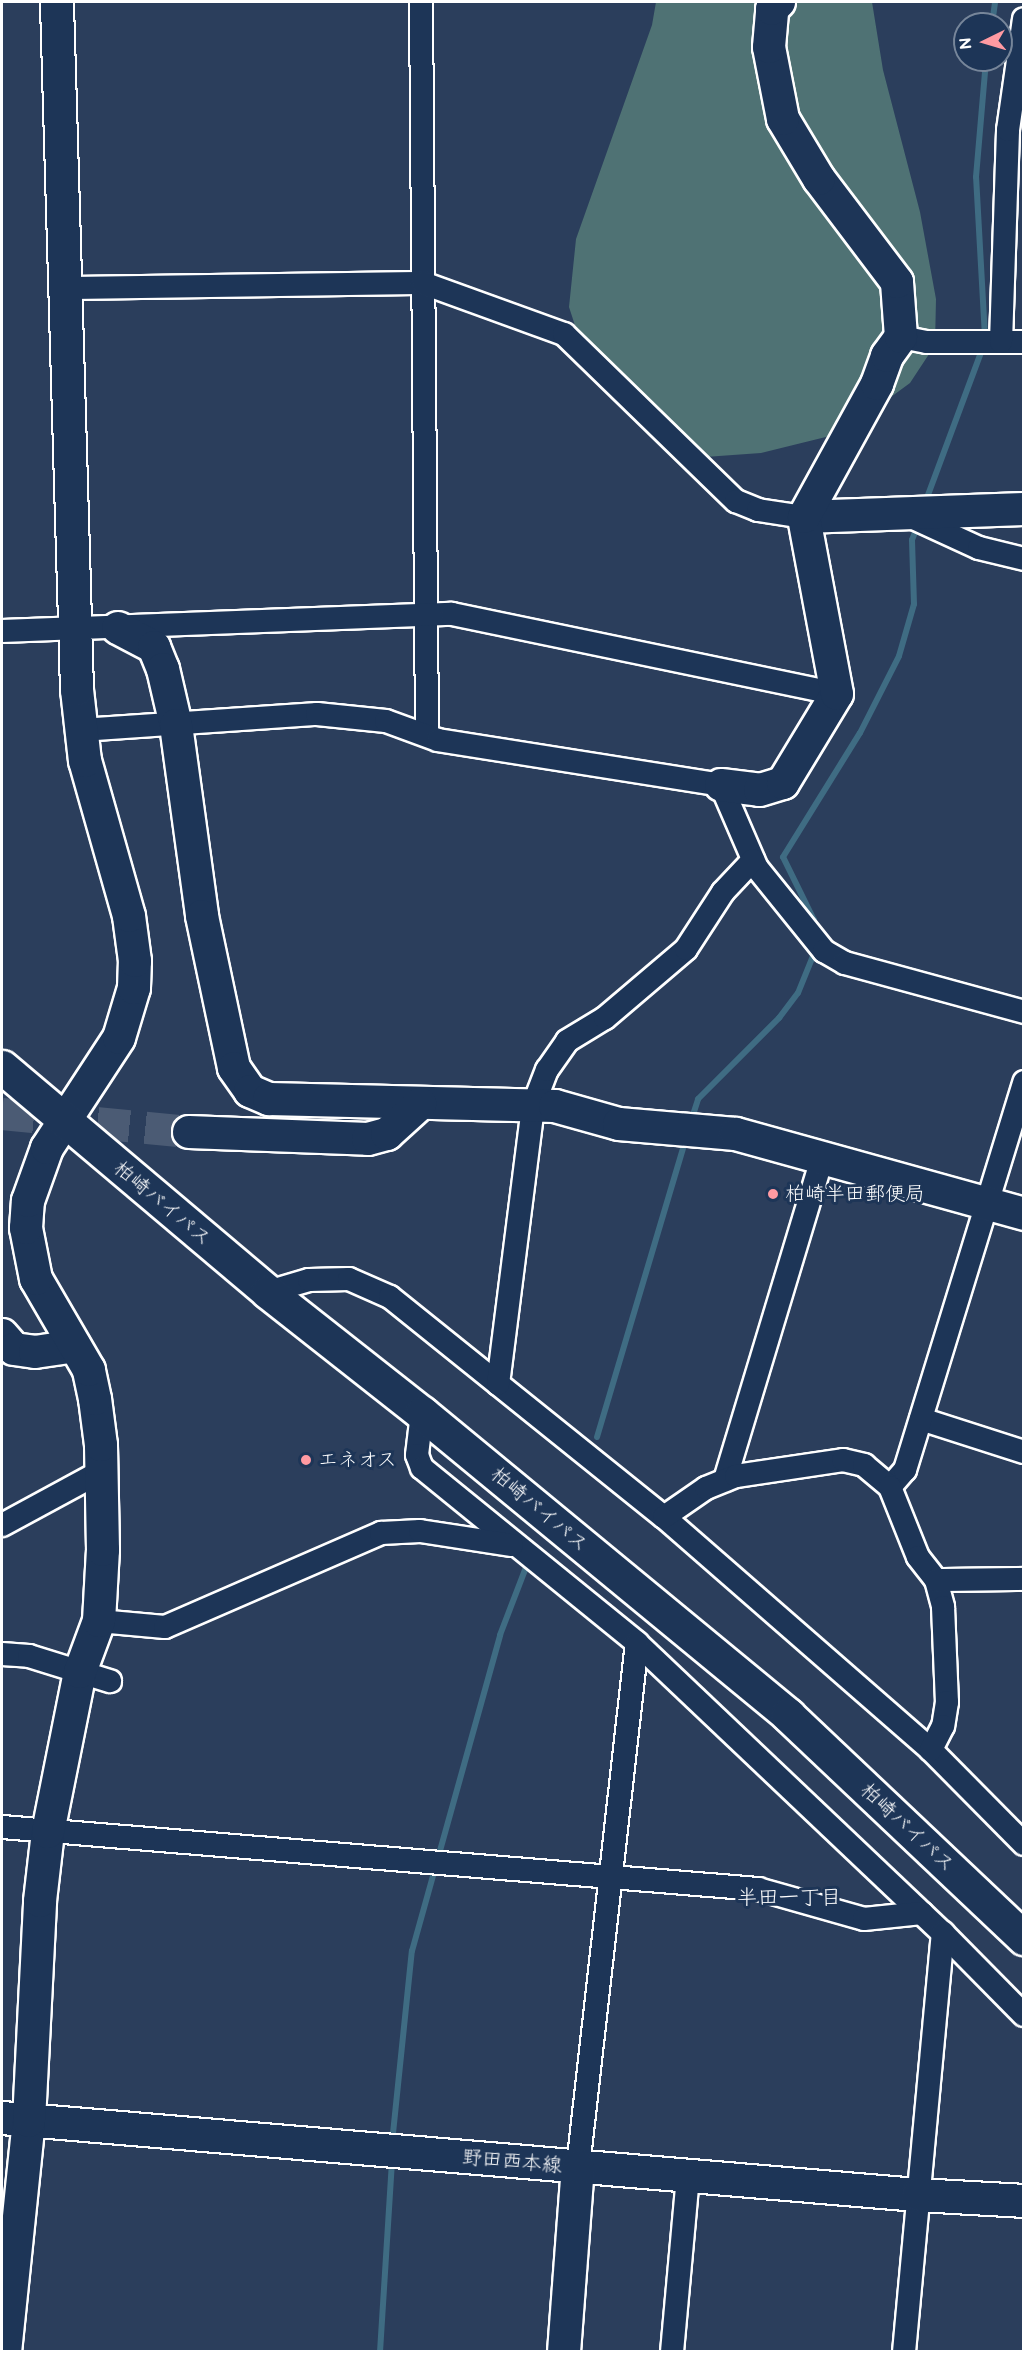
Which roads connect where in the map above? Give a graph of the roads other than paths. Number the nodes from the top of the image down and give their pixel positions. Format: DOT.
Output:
graph roads {
  1 [pos="57,2"];
  2 [pos="421,2"];
  3 [pos="779,2"];
  4 [pos="1023,19"];
  5 [pos="423,284"];
  6 [pos="66,288"];
  7 [pos="902,337"];
  8 [pos="1012,342"];
  9 [pos="1023,509"];
  10 [pos="906,515"];
  11 [pos="804,517"];
  12 [pos="1023,559"];
  13 [pos="427,613"];
  14 [pos="118,628"];
  15 [pos="75,629"];
  16 [pos="2,631"];
  17 [pos="837,694"];
  18 [pos="176,724"];
  19 [pos="81,730"];
  20 [pos="426,735"];
  21 [pos="721,785"];
  22 [pos="753,860"];
  23 [pos="1023,1012"];
  24 [pos="2,1067"];
  25 [pos="2,1072"];
  26 [pos="1023,1082"];
  27 [pos="39,1100"];
  28 [pos="420,1104"];
  29 [pos="532,1106"];
  30 [pos="64,1123"];
  31 [pos="189,1132"];
  32 [pos="823,1156"];
  33 [pos="987,1202"];
  34 [pos="1023,1214"];
  35 [pos="268,1292"];
  36 [pos="2,1335"];
  37 [pos="75,1346"];
  38 [pos="498,1384"];
  39 [pos="422,1413"];
  40 [pos="921,1419"];
  41 [pos="1023,1452"];
  42 [pos="102,1471"];
  43 [pos="725,1480"];
  44 [pos="890,1487"];
  45 [pos="664,1517"];
  46 [pos="2,1525"];
  47 [pos="513,1545"];
  48 [pos="1023,1579"];
  49 [pos="936,1581"];
  50 [pos="99,1621"];
  51 [pos="637,1643"];
  52 [pos="2,1654"];
  53 [pos="80,1672"];
  54 [pos="110,1681"];
  55 [pos="931,1750"];
  56 [pos="2,1827"];
  57 [pos="48,1832"];
  58 [pos="1023,1844"];
  59 [pos="611,1877"];
  60 [pos="922,1913"];
  61 [pos="943,1934"];
  62 [pos="1023,1938"];
  63 [pos="1023,2015"];
  64 [pos="15,2120"];
  65 [pos="578,2168"];
  66 [pos="688,2176"];
  67 [pos="918,2195"];
  68 [pos="1023,2201"];
  69 [pos="5,2352"];
  70 [pos="564,2352"];
  71 [pos="672,2352"];
  72 [pos="904,2352"];
  1 -- 6 [label="street"];
  2 -- 5 [label="street"];
  3 -- 7 [label="street"];
  4 -- 8 [label="street"];
  5 -- 6 [label="street"];
  5 -- 11 [label="street"];
  5 -- 13 [label="street"];
  6 -- 15 [label="street"];
  7 -- 8 [label="street"];
  7 -- 11 [label="street"];
  9 -- 10 [label="street"];
  10 -- 11 [label="street"];
  10 -- 12 [label="street"];
  11 -- 17 [label="street"];
  13 -- 14 [label="street"];
  13 -- 17 [label="street"];
  13 -- 20 [label="street"];
  14 -- 15 [label="street"];
  14 -- 18 [label="street"];
  15 -- 16 [label="street"];
  15 -- 19 [label="street"];
  17 -- 21 [label="street"];
  18 -- 19 [label="street"];
  18 -- 20 [label="street"];
  18 -- 28 [label="street"];
  19 -- 30 [label="street"];
  20 -- 21 [label="street"];
  21 -- 22 [label="street"];
  22 -- 23 [label="street"];
  22 -- 29 [label="street"];
  24 -- 27 [label="highway, 柏崎バイパス"];
  25 -- 27 [label="highway, 柏崎バイパス"];
  26 -- 33 [label="street"];
  27 -- 30 [label="highway, 柏崎バイパス"];
  28 -- 29 [label="street"];
  28 -- 31 [label="street"];
  29 -- 32 [label="street"];
  29 -- 38 [label="street"];
  30 -- 35 [label="highway, 柏崎バイパス"];
  30 -- 37 [label="street"];
  32 -- 33 [label="street"];
  32 -- 43 [label="street"];
  33 -- 34 [label="street"];
  33 -- 40 [label="street"];
  35 -- 38 [label="street"];
  35 -- 39 [label="highway, 柏崎バイパス"];
  36 -- 37 [label="street"];
  37 -- 42 [label="street"];
  38 -- 45 [label="street"];
  39 -- 47 [label="street"];
  39 -- 62 [label="highway, 柏崎バイパス"];
  40 -- 41 [label="street"];
  40 -- 44 [label="street"];
  42 -- 46 [label="street"];
  42 -- 50 [label="street"];
  43 -- 44 [label="street"];
  43 -- 45 [label="street"];
  44 -- 49 [label="street"];
  45 -- 55 [label="street"];
  47 -- 50 [label="street"];
  47 -- 51 [label="street"];
  48 -- 49 [label="street"];
  49 -- 55 [label="street"];
  50 -- 53 [label="street"];
  51 -- 59 [label="street"];
  51 -- 60 [label="street"];
  52 -- 53 [label="street"];
  53 -- 54 [label="street"];
  53 -- 57 [label="street"];
  55 -- 58 [label="street"];
  56 -- 57 [label="street"];
  57 -- 59 [label="street"];
  57 -- 64 [label="street"];
  59 -- 60 [label="street"];
  59 -- 65 [label="street"];
  60 -- 61 [label="street"];
  61 -- 63 [label="street"];
  61 -- 67 [label="street"];
  64 -- 65 [label="street, 野田西本線"];
  64 -- 69 [label="street"];
  65 -- 66 [label="street, 野田西本線"];
  65 -- 70 [label="street"];
  66 -- 67 [label="street, 野田西本線"];
  66 -- 71 [label="street"];
  67 -- 68 [label="street, 野田西本線"];
  67 -- 72 [label="street"];
}
